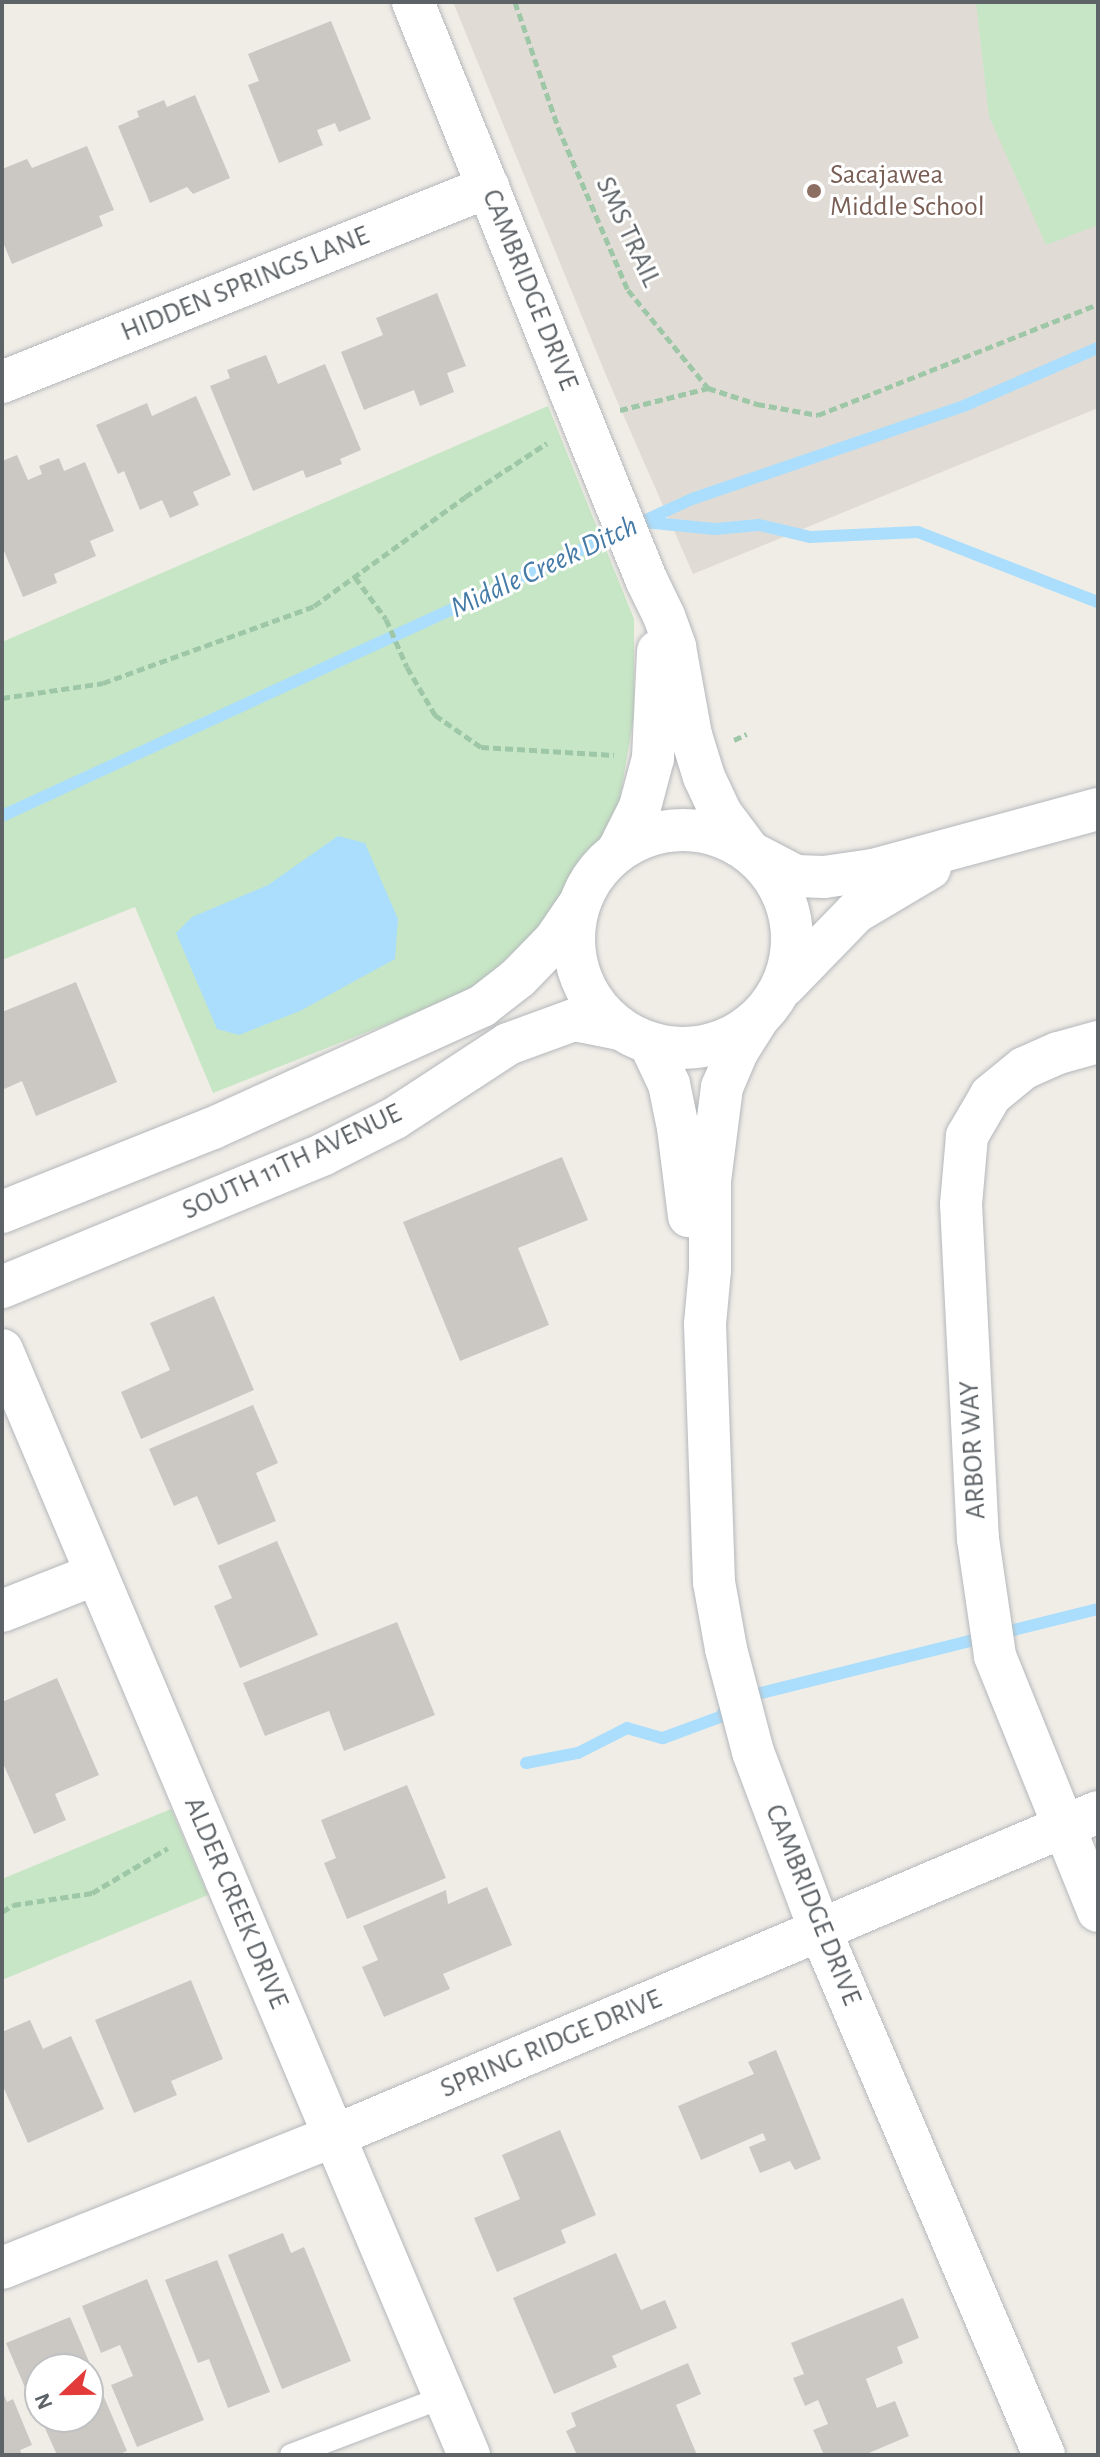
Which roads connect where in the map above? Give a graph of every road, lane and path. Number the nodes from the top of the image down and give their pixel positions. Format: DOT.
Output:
graph roads {
  1 [pos="413,2"];
  2 [pos="515,2"];
  3 [pos="488,187"];
  4 [pos="1098,304"];
  5 [pos="2,382"];
  6 [pos="708,388"];
  7 [pos="582,420"];
  8 [pos="355,577"];
  9 [pos="646,579"];
  10 [pos="2,698"];
  11 [pos="747,734"];
  12 [pos="697,756"];
  13 [pos="653,758"];
  14 [pos="1098,809"];
  15 [pos="1033,827"];
  16 [pos="618,851"];
  17 [pos="750,852"];
  18 [pos="578,906"];
  19 [pos="769,1005"];
  20 [pos="634,1036"];
  21 [pos="1098,1042"];
  22 [pos="2,1212"];
  23 [pos="2,1287"];
  24 [pos="705,1324"];
  25 [pos="2,1350"];
  26 [pos="96,1574"];
  27 [pos="2,1611"];
  28 [pos="1080,1819"];
  29 [pos="204,1828"];
  30 [pos="1098,1911"];
  31 [pos="2,1912"];
  32 [pos="820,1930"];
  33 [pos="334,2136"];
  34 [pos="2,2268"];
  35 [pos="444,2397"];
  36 [pos="291,2455"];
  37 [pos="469,2455"];
  38 [pos="1044,2455"];
  1 -- 3 [label="street, CAMBRIDGE DRIVE"];
  2 -- 6 [label="path, SMS TRAIL"];
  3 -- 5 [label="street, HIDDEN SPRINGS LANE"];
  3 -- 7 [label="street, CAMBRIDGE DRIVE"];
  4 -- 6 [label="path"];
  6 -- 7 [label="path"];
  7 -- 8 [label="path"];
  7 -- 9 [label="street, CAMBRIDGE DRIVE"];
  8 -- 10 [label="path"];
  8 -- 13 [label="path"];
  9 -- 12 [label="street, CAMBRIDGE DRIVE"];
  9 -- 13 [label="street, CAMBRIDGE DRIVE"];
  11 -- 12 [label="path"];
  12 -- 17 [label="street, CAMBRIDGE DRIVE"];
  13 -- 16 [label="street, CAMBRIDGE DRIVE"];
  14 -- 15 [label="street, SOUTH 11TH AVENUE"];
  15 -- 17 [label="street, SOUTH 11TH AVENUE"];
  15 -- 19 [label="street, SOUTH 11TH AVENUE"];
  16 -- 17 [label="street, SOUTH 11TH AVENUE"];
  16 -- 18 [label="street, SOUTH 11TH AVENUE"];
  17 -- 19 [label="street, SOUTH 11TH AVENUE"];
  18 -- 20 [label="street, SOUTH 11TH AVENUE"];
  18 -- 22 [label="street, SOUTH 11TH AVENUE"];
  19 -- 20 [label="street, SOUTH 11TH AVENUE"];
  19 -- 24 [label="street, CAMBRIDGE DRIVE"];
  20 -- 23 [label="street, SOUTH 11TH AVENUE"];
  20 -- 24 [label="street, CAMBRIDGE DRIVE"];
  21 -- 28 [label="street, ARBOR WAY"];
  24 -- 32 [label="street, CAMBRIDGE DRIVE"];
  25 -- 26 [label="street, ALDER CREEK DRIVE"];
  26 -- 27 [label="street"];
  26 -- 29 [label="street, ALDER CREEK DRIVE"];
  28 -- 30 [label="street, ARBOR WAY"];
  28 -- 32 [label="street, SPRING RIDGE DRIVE"];
  29 -- 31 [label="path"];
  29 -- 33 [label="street, ALDER CREEK DRIVE"];
  32 -- 33 [label="street, SPRING RIDGE DRIVE"];
  32 -- 38 [label="street, CAMBRIDGE DRIVE"];
  33 -- 34 [label="street, SPRING RIDGE DRIVE"];
  33 -- 35 [label="street, ALDER CREEK DRIVE"];
  35 -- 36 [label="lane"];
  35 -- 37 [label="street, ALDER CREEK DRIVE"];
}
